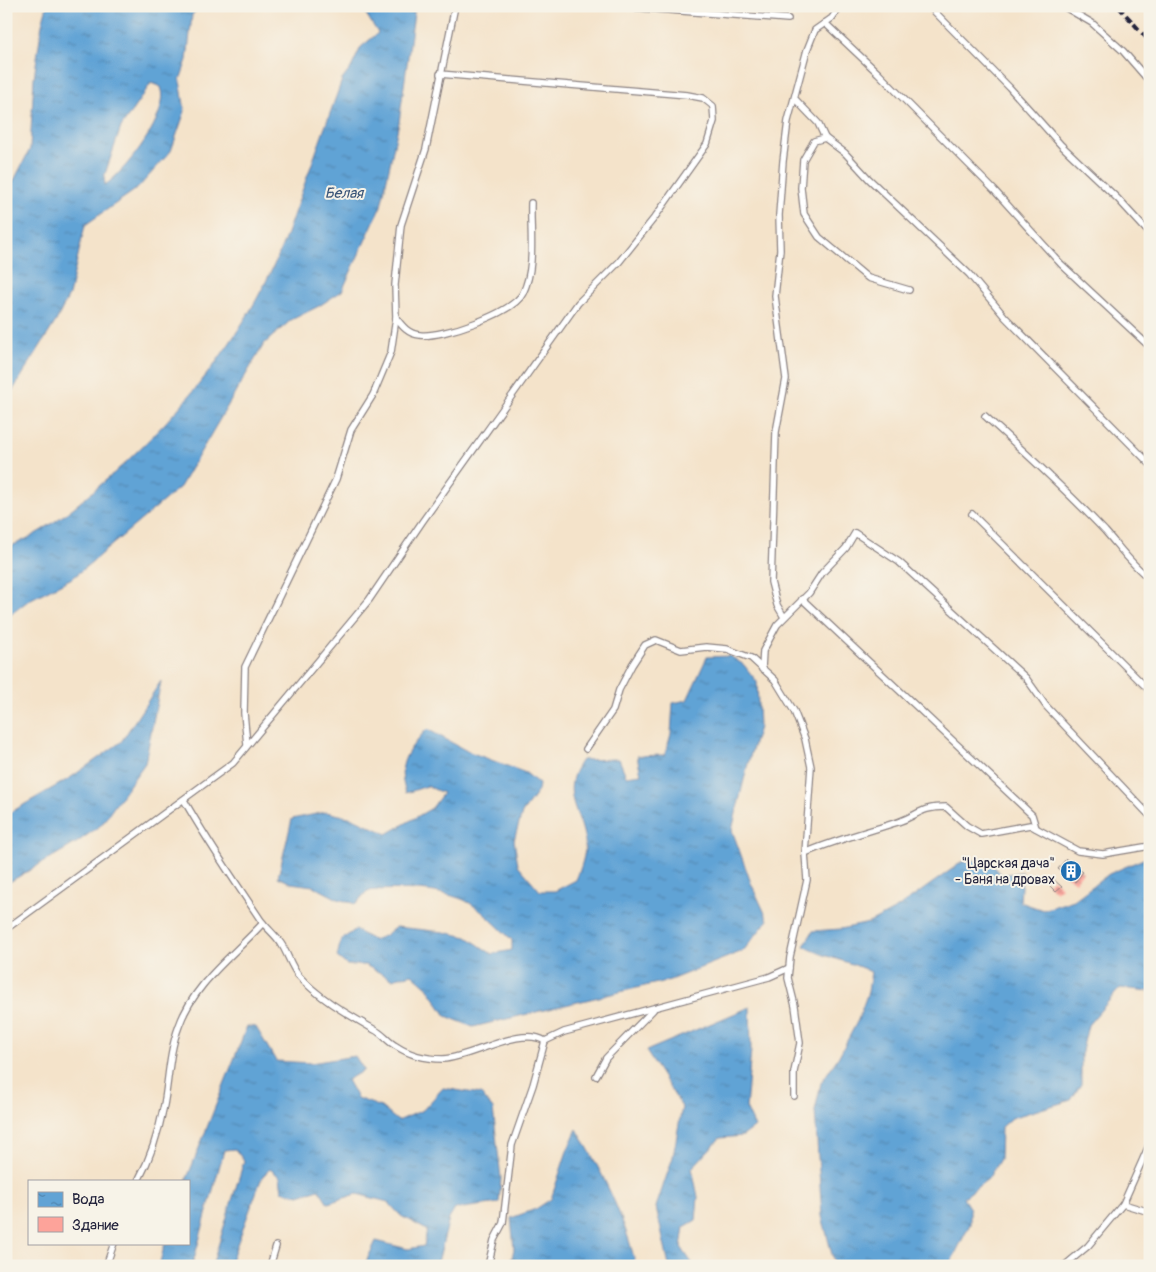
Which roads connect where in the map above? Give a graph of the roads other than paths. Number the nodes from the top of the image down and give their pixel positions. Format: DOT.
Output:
graph roads {
  1 [pos="455,6"];
  2 [pos="615,6"];
  3 [pos="840,6"];
  4 [pos="929,6"];
  5 [pos="1062,6"];
  6 [pos="788,18"];
  7 [pos="825,23"];
  8 [pos="440,74"];
  9 [pos="1150,82"];
  10 [pos="795,99"];
  11 [pos="825,138"];
  12 [pos="531,202"];
  13 [pos="1150,234"];
  14 [pos="909,290"];
  15 [pos="396,318"];
  16 [pos="1150,347"];
  17 [pos="985,416"];
  18 [pos="1150,464"];
  19 [pos="972,514"];
  20 [pos="1150,579"];
  21 [pos="802,600"];
  22 [pos="784,617"];
  23 [pos="762,669"];
  24 [pos="1150,691"];
  25 [pos="247,746"];
  26 [pos="586,749"];
  27 [pos="184,800"];
  28 [pos="1150,816"];
  29 [pos="1036,828"];
  30 [pos="1150,846"];
  31 [pos="805,854"];
  32 [pos="263,923"];
  33 [pos="6,929"];
  34 [pos="789,968"];
  35 [pos="655,1009"];
  36 [pos="545,1041"];
  37 [pos="596,1076"];
  38 [pos="794,1096"];
  39 [pos="1150,1142"];
  40 [pos="139,1180"];
  41 [pos="1122,1204"];
  42 [pos="1150,1212"];
  43 [pos="114,1244"];
  44 [pos="276,1246"];
  45 [pos="106,1266"];
  46 [pos="270,1266"];
  47 [pos="488,1266"];
  48 [pos="1064,1266"];
  1 -- 8 [label="lane"];
  2 -- 6 [label="lane"];
  3 -- 7 [label="lane"];
  4 -- 13 [label="lane"];
  5 -- 9 [label="lane"];
  7 -- 10 [label="lane"];
  7 -- 16 [label="lane"];
  8 -- 15 [label="lane"];
  8 -- 25 [label="lane"];
  10 -- 11 [label="lane"];
  10 -- 22 [label="lane"];
  11 -- 14 [label="lane"];
  11 -- 18 [label="lane"];
  12 -- 15 [label="lane"];
  15 -- 25 [label="lane"];
  17 -- 20 [label="lane"];
  19 -- 24 [label="lane"];
  21 -- 22 [label="lane"];
  21 -- 28 [label="lane"];
  21 -- 29 [label="lane"];
  22 -- 23 [label="lane"];
  23 -- 26 [label="lane"];
  23 -- 31 [label="lane"];
  25 -- 27 [label="lane"];
  27 -- 32 [label="lane"];
  27 -- 33 [label="lane"];
  29 -- 30 [label="lane"];
  29 -- 31 [label="lane"];
  31 -- 34 [label="lane"];
  32 -- 36 [label="lane"];
  32 -- 40 [label="lane"];
  34 -- 35 [label="lane"];
  34 -- 38 [label="lane"];
  35 -- 36 [label="lane"];
  35 -- 37 [label="lane"];
  36 -- 47 [label="lane"];
  39 -- 41 [label="lane"];
  41 -- 42 [label="lane"];
  41 -- 48 [label="lane"];
  43 -- 45 [label="lane"];
  44 -- 46 [label="lane"];
}
